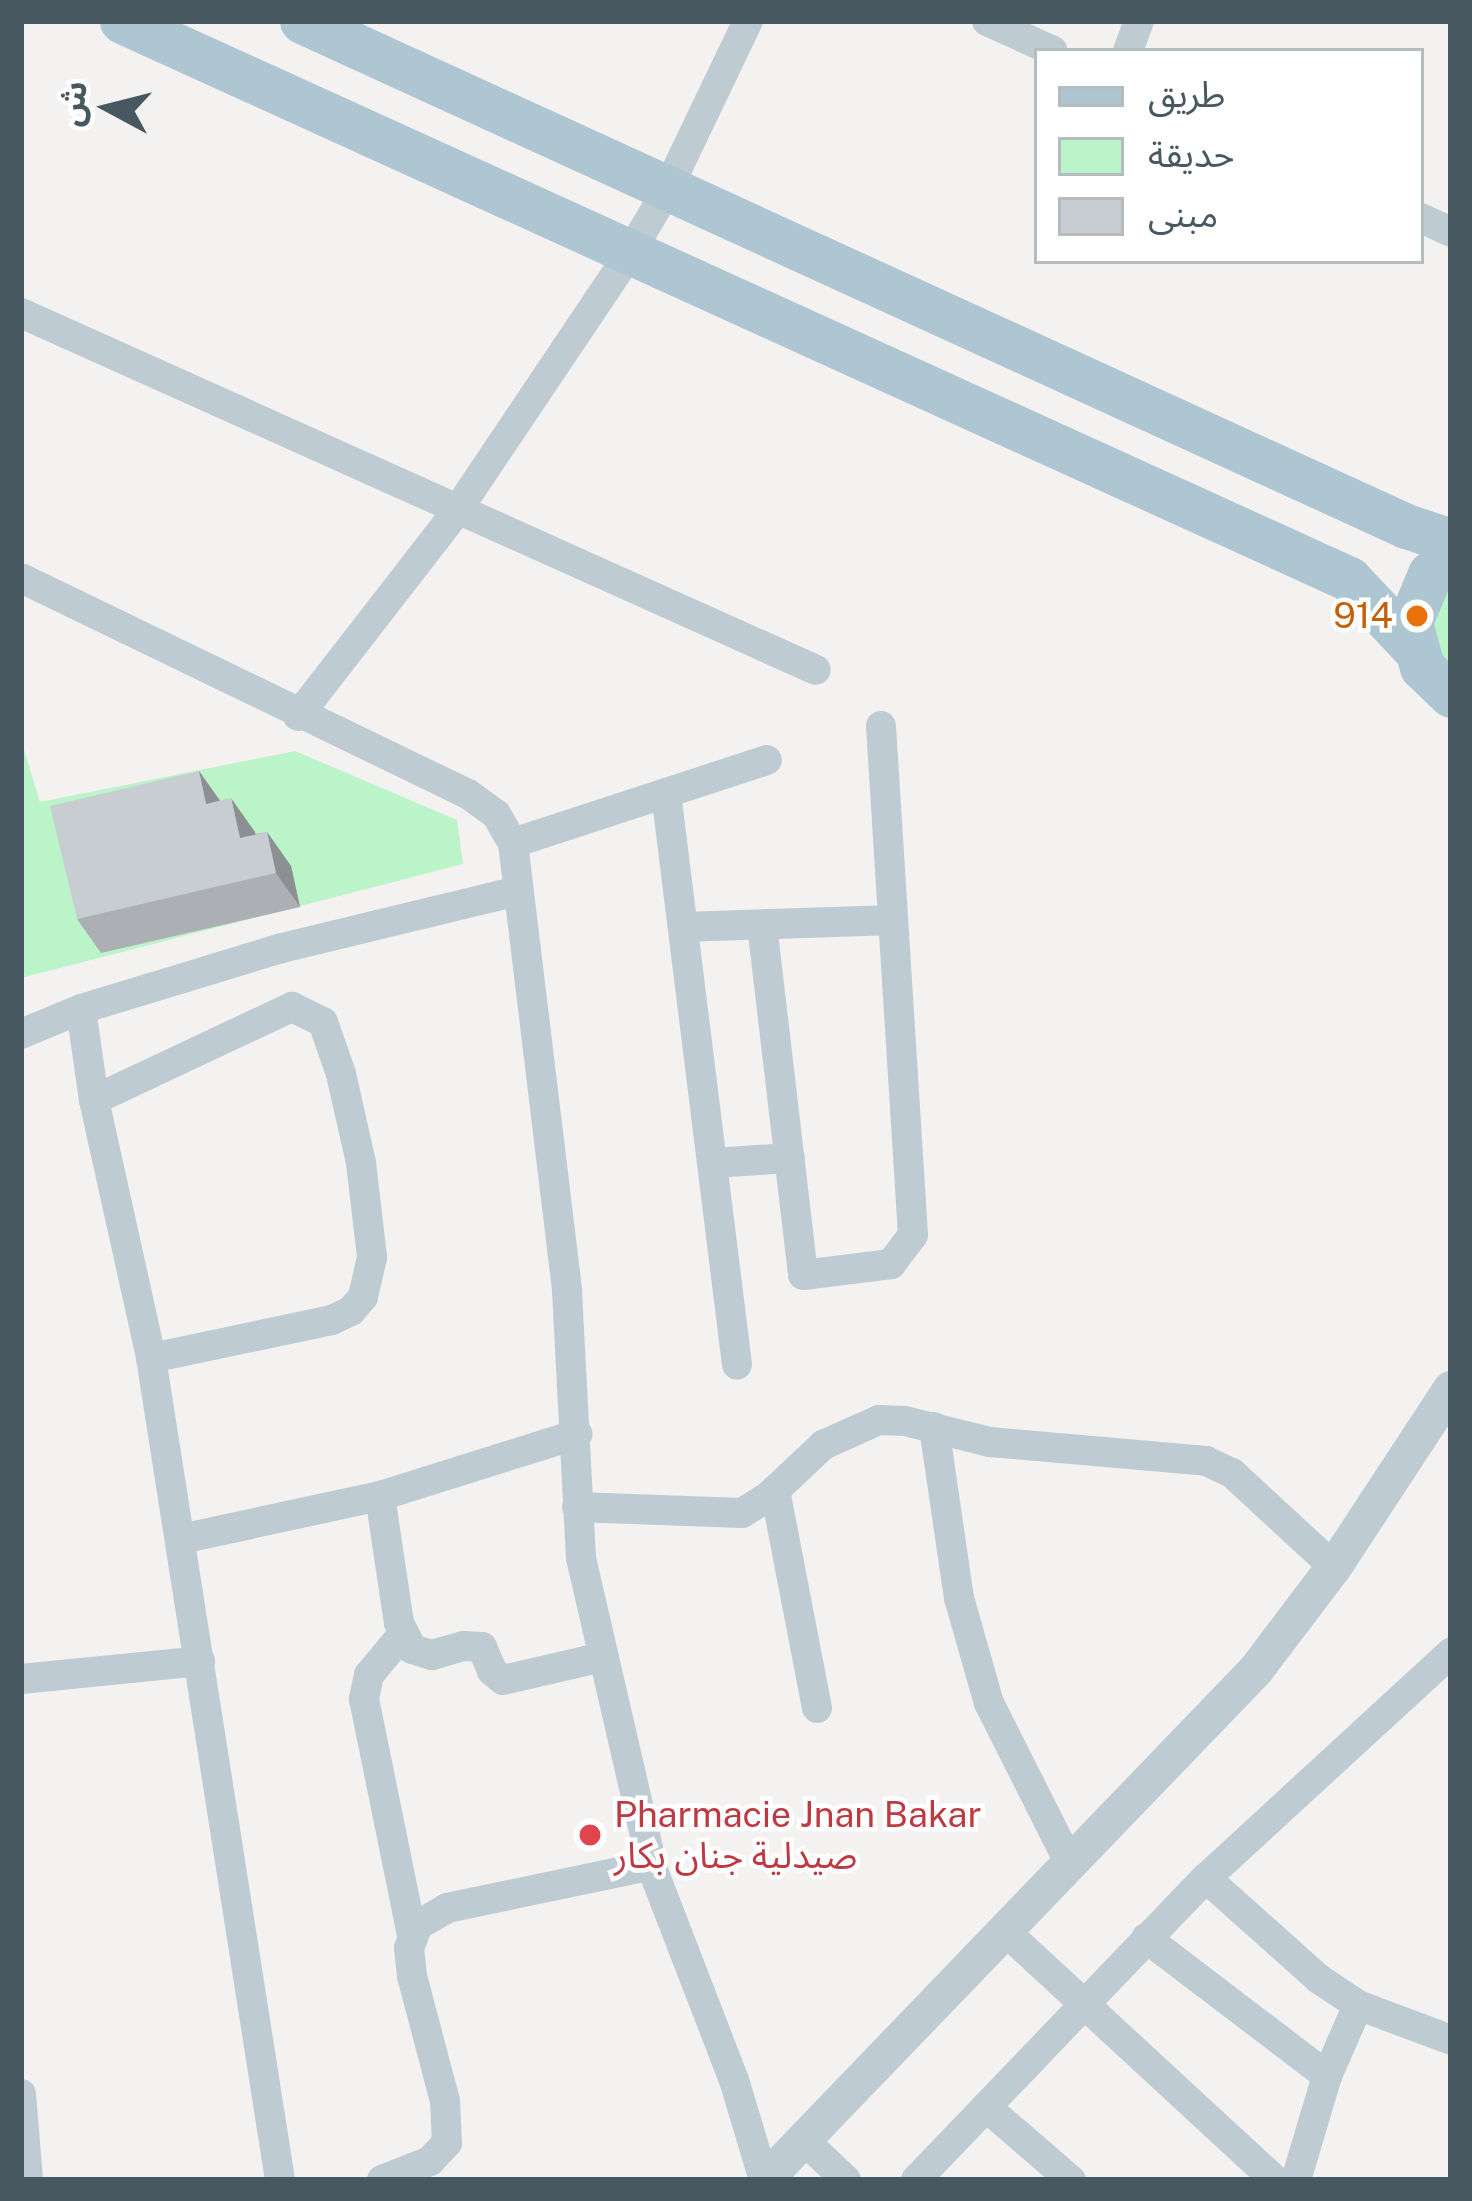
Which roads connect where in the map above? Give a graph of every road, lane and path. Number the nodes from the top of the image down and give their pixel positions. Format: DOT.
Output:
graph roads {
  1 [pos="122,21"];
  2 [pos="302,21"];
  3 [pos="748,21"];
  4 [pos="987,21"];
  5 [pos="1046,48"];
  6 [pos="667,190"];
  7 [pos="630,253"];
  8 [pos="21,313"];
  9 [pos="456,512"];
  10 [pos="1451,541"];
  11 [pos="1451,557"];
  12 [pos="21,578"];
  13 [pos="1414,648"];
  14 [pos="816,670"];
  15 [pos="1451,695"];
  16 [pos="298,716"];
  17 [pos="880,725"];
  18 [pos="767,760"];
  19 [pos="666,793"];
  20 [pos="513,843"];
  21 [pos="518,891"];
  22 [pos="893,920"];
  23 [pos="762,925"];
  24 [pos="683,928"];
  25 [pos="81,1009"];
  26 [pos="21,1034"];
  27 [pos="94,1100"];
  28 [pos="790,1158"];
  29 [pos="712,1163"];
  30 [pos="151,1358"];
  31 [pos="737,1365"];
  32 [pos="1451,1389"];
  33 [pos="934,1427"];
  34 [pos="578,1434"];
  35 [pos="776,1490"];
  36 [pos="380,1496"];
  37 [pos="577,1507"];
  38 [pos="181,1539"];
  39 [pos="1334,1568"];
  40 [pos="402,1635"];
  41 [pos="1451,1654"];
  42 [pos="602,1657"];
  43 [pos="200,1661"];
  44 [pos="21,1679"];
  45 [pos="818,1708"];
  46 [pos="1070,1864"];
  47 [pos="652,1865"];
  48 [pos="1206,1879"];
  49 [pos="1005,1930"];
  50 [pos="412,1935"];
  51 [pos="1146,1938"];
  52 [pos="1082,2005"];
  53 [pos="1358,2005"];
  54 [pos="1451,2040"];
  55 [pos="1327,2076"];
  56 [pos="21,2094"];
  57 [pos="986,2107"];
  58 [pos="804,2140"];
  59 [pos="28,2180"];
  60 [pos="280,2180"];
  61 [pos="382,2180"];
  62 [pos="765,2180"];
  63 [pos="846,2180"];
  64 [pos="916,2180"];
  65 [pos="1071,2180"];
  66 [pos="1275,2180"];
  67 [pos="1296,2180"];
  1 -- 7 [label="main road"];
  2 -- 6 [label="main road"];
  3 -- 6 [label="street"];
  4 -- 5 [label="street"];
  6 -- 7 [label="street"];
  6 -- 10 [label="main road"];
  7 -- 9 [label="street"];
  7 -- 13 [label="main road"];
  8 -- 9 [label="street"];
  9 -- 14 [label="street"];
  9 -- 16 [label="street"];
  11 -- 13 [label="main road"];
  12 -- 16 [label="street"];
  13 -- 15 [label="main road"];
  16 -- 20 [label="street"];
  17 -- 22 [label="street"];
  18 -- 19 [label="street"];
  19 -- 20 [label="street"];
  19 -- 24 [label="street"];
  20 -- 21 [label="street"];
  21 -- 25 [label="street"];
  21 -- 34 [label="street"];
  22 -- 23 [label="street"];
  22 -- 28 [label="street"];
  23 -- 24 [label="street"];
  23 -- 28 [label="street"];
  24 -- 29 [label="street"];
  25 -- 26 [label="street"];
  25 -- 27 [label="street"];
  27 -- 30 [label="street"];
  27 -- 30 [label="street"];
  28 -- 29 [label="street"];
  29 -- 31 [label="street"];
  30 -- 38 [label="street"];
  32 -- 39 [label="street"];
  33 -- 35 [label="street"];
  33 -- 39 [label="street"];
  33 -- 46 [label="street"];
  34 -- 36 [label="street"];
  34 -- 37 [label="street"];
  35 -- 37 [label="street"];
  35 -- 45 [label="street"];
  36 -- 38 [label="street"];
  36 -- 40 [label="street"];
  37 -- 42 [label="street"];
  38 -- 43 [label="street"];
  39 -- 46 [label="street"];
  40 -- 42 [label="street"];
  40 -- 50 [label="street"];
  41 -- 48 [label="street"];
  42 -- 47 [label="street"];
  43 -- 44 [label="street"];
  43 -- 60 [label="street"];
  46 -- 49 [label="street"];
  47 -- 50 [label="street"];
  47 -- 62 [label="street"];
  48 -- 51 [label="street"];
  48 -- 53 [label="street"];
  49 -- 52 [label="street"];
  49 -- 58 [label="street"];
  50 -- 61 [label="street"];
  51 -- 52 [label="street"];
  51 -- 55 [label="street"];
  52 -- 57 [label="street"];
  52 -- 66 [label="street"];
  53 -- 54 [label="street"];
  53 -- 55 [label="street"];
  55 -- 67 [label="street"];
  56 -- 59 [label="street"];
  57 -- 64 [label="street"];
  57 -- 65 [label="street"];
  58 -- 62 [label="street"];
  58 -- 63 [label="street"];
}
